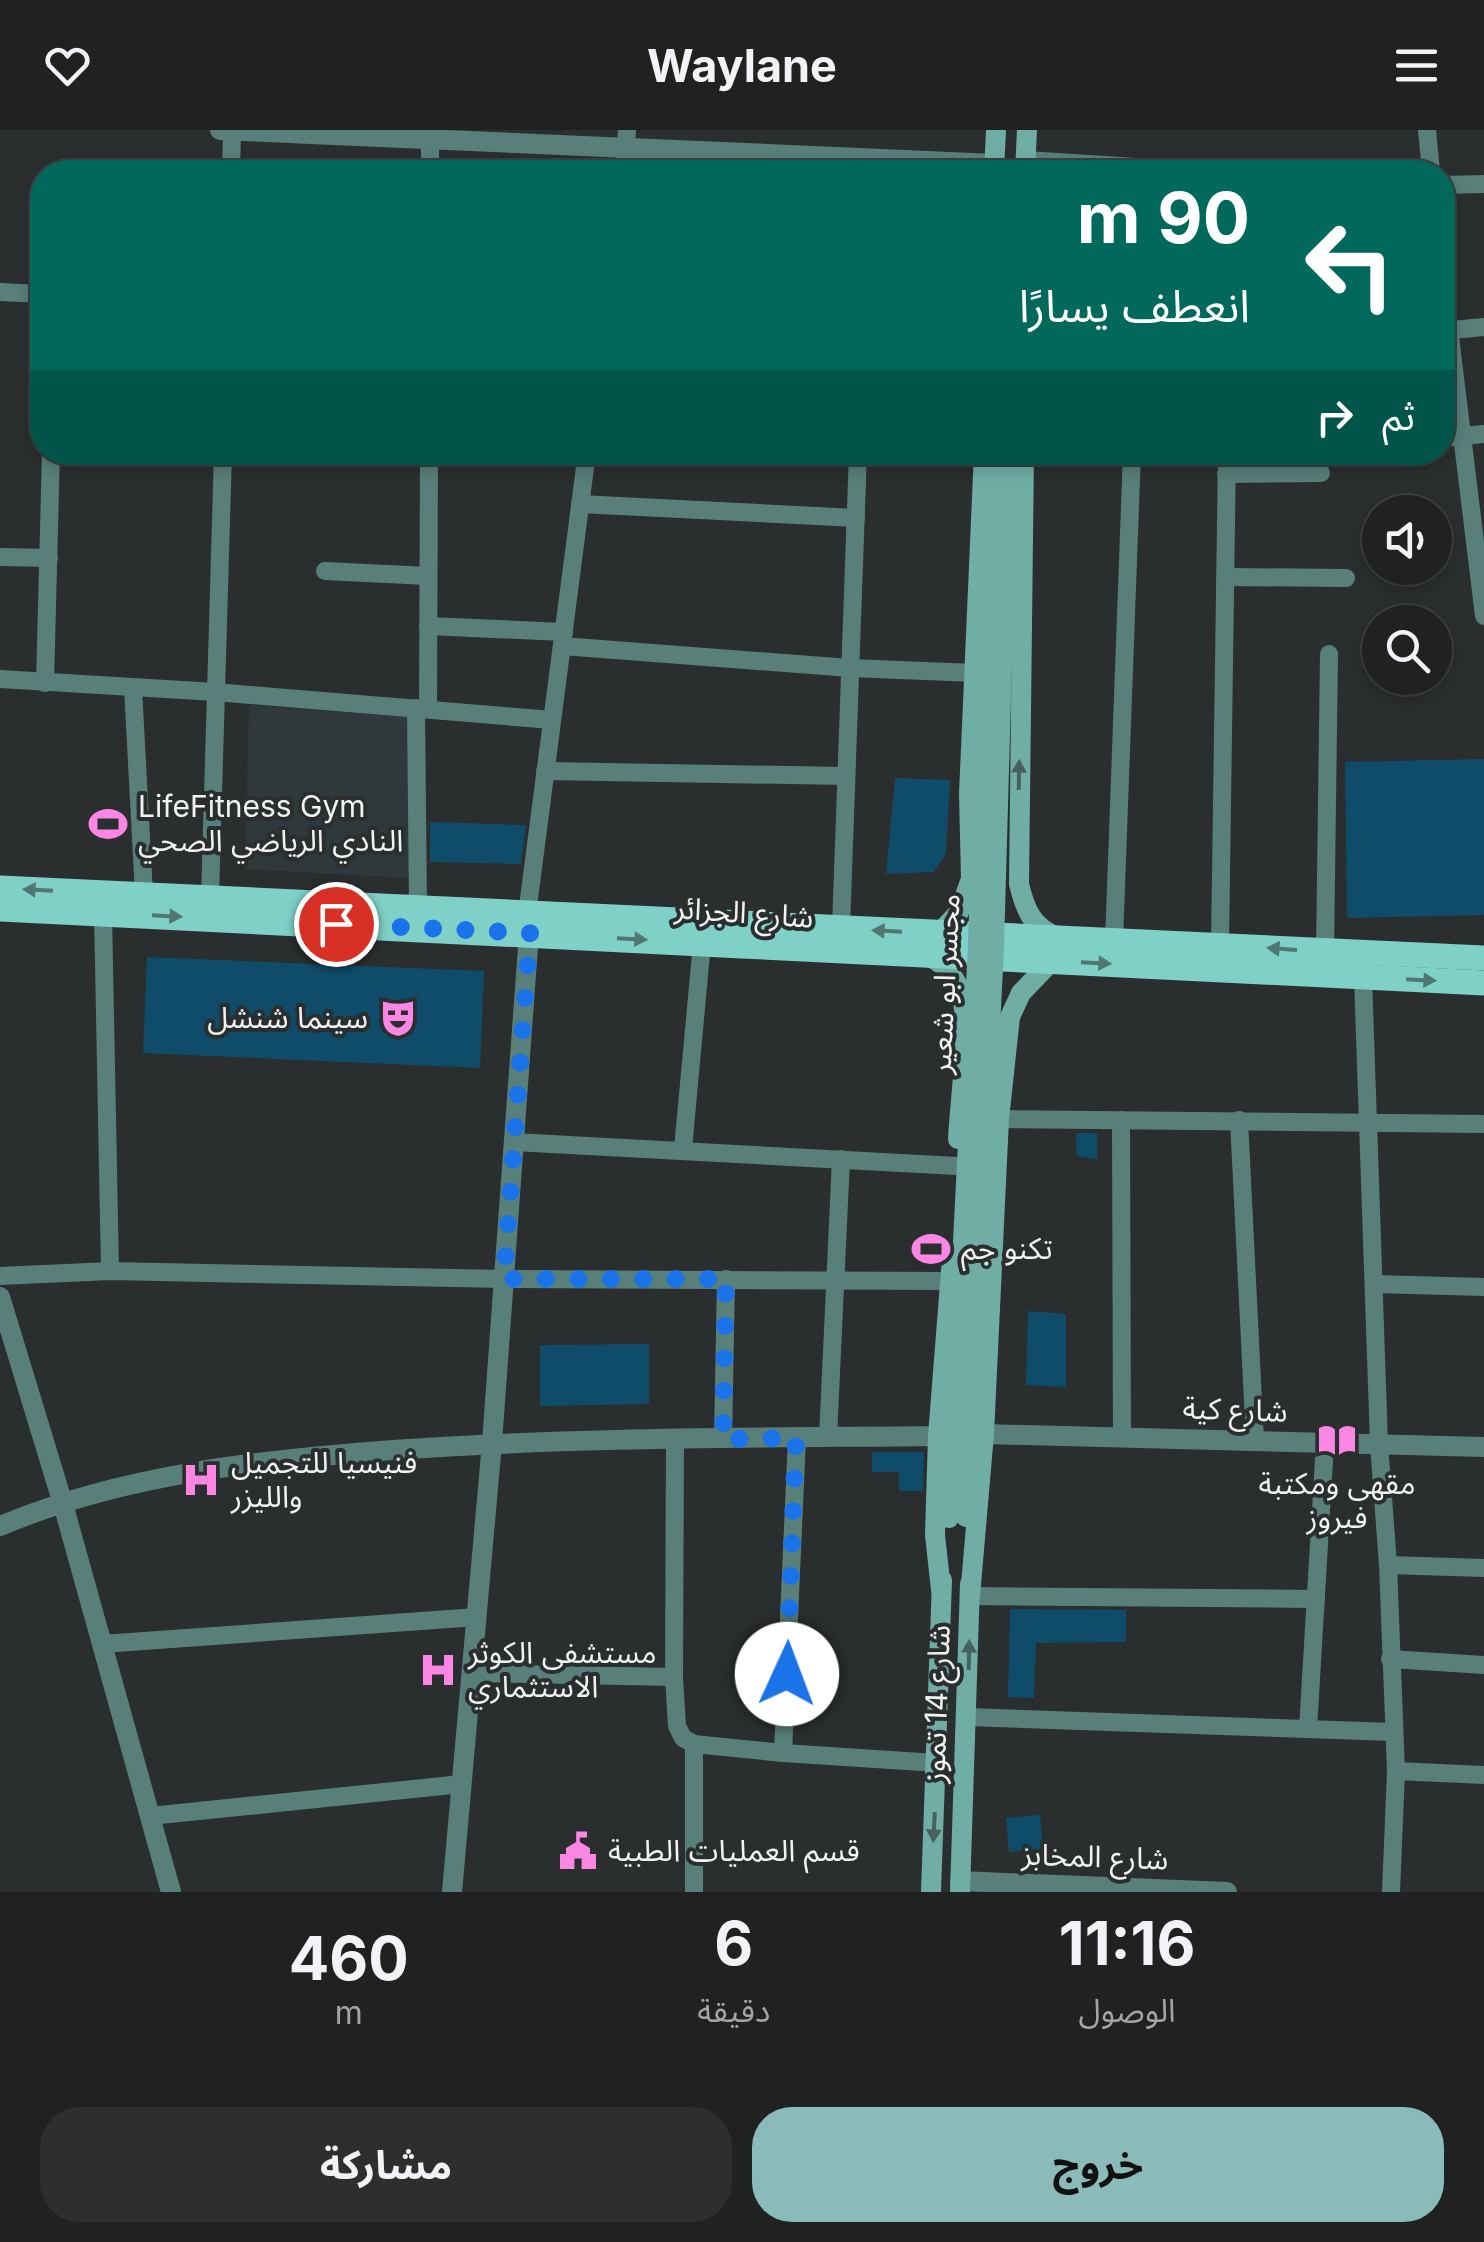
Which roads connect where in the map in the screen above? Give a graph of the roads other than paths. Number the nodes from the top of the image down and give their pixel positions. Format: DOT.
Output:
graph roads {
  1 [pos="220,130"];
  2 [pos="232,130"];
  3 [pos="996,130"];
  4 [pos="1027,130"];
  5 [pos="1427,130"];
  6 [pos="430,139"];
  7 [pos="627,139"];
  8 [pos="231,160"];
  9 [pos="430,160"];
  10 [pos="822,160"];
  11 [pos="994,160"];
  12 [pos="1026,160"];
  13 [pos="1430,160"];
  14 [pos="1484,184"];
  15 [pos="1455,185"];
  16 [pos="0,292"];
  17 [pos="30,293"];
  18 [pos="1484,327"];
  19 [pos="1455,330"];
  20 [pos="1455,390"];
  21 [pos="1484,434"];
  22 [pos="1462,436"];
  23 [pos="1455,437"];
  24 [pos="51,465"];
  25 [pos="223,465"];
  26 [pos="429,465"];
  27 [pos="585,465"];
  28 [pos="858,465"];
  29 [pos="983,465"];
  30 [pos="994,465"];
  31 [pos="1008,465"];
  32 [pos="1024,465"];
  33 [pos="1132,465"];
  34 [pos="1226,465"];
  35 [pos="1321,473"];
  36 [pos="1226,474"];
  37 [pos="580,504"];
  38 [pos="856,518"];
  39 [pos="1479,525"];
  40 [pos="0,558"];
  41 [pos="49,558"];
  42 [pos="324,571"];
  43 [pos="428,576"];
  44 [pos="1225,576"];
  45 [pos="1346,578"];
  46 [pos="1484,616"];
  47 [pos="428,626"];
  48 [pos="563,639"];
  49 [pos="1329,654"];
  50 [pos="850,668"];
  51 [pos="975,673"];
  52 [pos="0,680"];
  53 [pos="45,682"];
  54 [pos="133,688"];
  55 [pos="216,692"];
  56 [pos="422,709"];
  57 [pos="552,720"];
  58 [pos="545,771"];
  59 [pos="846,776"];
  60 [pos="1018,873"];
  61 [pos="970,879"];
  62 [pos="0,888"];
  63 [pos="144,894"];
  64 [pos="210,897"];
  65 [pos="418,908"];
  66 [pos="0,909"];
  67 [pos="103,914"];
  68 [pos="528,923"];
  69 [pos="841,928"];
  70 [pos="1114,941"];
  71 [pos="702,943"];
  72 [pos="1220,945"];
  73 [pos="933,946"];
  74 [pos="1057,949"];
  75 [pos="1325,952"];
  76 [pos="1484,958"];
  77 [pos="1363,977"];
  78 [pos="1484,983"];
  79 [pos="964,1016"];
  80 [pos="1010,1017"];
  81 [pos="998,1119"];
  82 [pos="1121,1120"];
  83 [pos="1239,1120"];
  84 [pos="1368,1122"];
  85 [pos="1484,1124"];
  86 [pos="514,1142"];
  87 [pos="682,1149"];
  88 [pos="841,1159"];
  89 [pos="958,1166"];
  90 [pos="110,1271"];
  91 [pos="0,1276"];
  92 [pos="504,1279"];
  93 [pos="726,1279"];
  94 [pos="834,1280"];
  95 [pos="951,1280"];
  96 [pos="1374,1284"];
  97 [pos="1484,1287"];
  98 [pos="2,1310"];
  99 [pos="984,1434"];
  100 [pos="938,1436"];
  101 [pos="1122,1437"];
  102 [pos="796,1438"];
  103 [pos="828,1438"];
  104 [pos="723,1439"];
  105 [pos="675,1440"];
  106 [pos="1255,1441"];
  107 [pos="492,1443"];
  108 [pos="1324,1443"];
  109 [pos="1379,1444"];
  110 [pos="1484,1447"];
  111 [pos="62,1504"];
  112 [pos="957,1518"];
  113 [pos="0,1526"];
  114 [pos="1388,1566"];
  115 [pos="1484,1568"];
  116 [pos="941,1590"];
  117 [pos="970,1596"];
  118 [pos="1316,1599"];
  119 [pos="477,1617"];
  120 [pos="102,1644"];
  121 [pos="1390,1659"];
  122 [pos="1484,1665"];
  123 [pos="472,1673"];
  124 [pos="674,1676"];
  125 [pos="968,1716"];
  126 [pos="1308,1729"];
  127 [pos="1393,1732"];
  128 [pos="694,1744"];
  129 [pos="784,1754"];
  130 [pos="937,1763"];
  131 [pos="1396,1771"];
  132 [pos="1484,1776"];
  133 [pos="462,1784"];
  134 [pos="150,1816"];
  135 [pos="960,1887"];
  136 [pos="1179,1891"];
  137 [pos="171,1892"];
  138 [pos="452,1892"];
  139 [pos="694,1892"];
  140 [pos="931,1892"];
  141 [pos="1226,1892"];
  142 [pos="1391,1892"];
  1 -- 2 [label="street"];
  2 -- 6 [label="street"];
  2 -- 8 [label="street"];
  3 -- 11 [label="main road"];
  4 -- 12 [label="main road"];
  5 -- 13 [label="street"];
  6 -- 7 [label="street"];
  6 -- 9 [label="street"];
  7 -- 10 [label="street"];
  14 -- 15 [label="street"];
  16 -- 17 [label="street"];
  18 -- 19 [label="street"];
  20 -- 22 [label="street"];
  21 -- 22 [label="street"];
  22 -- 23 [label="street"];
  22 -- 39 [label="street"];
  24 -- 41 [label="street"];
  25 -- 55 [label="street"];
  26 -- 43 [label="street"];
  27 -- 37 [label="street"];
  28 -- 38 [label="street"];
  29 -- 51 [label="main road"];
  30 -- 112 [label="main road, مجسر ابو شعير, bridge"];
  31 -- 112 [label="main road, مجسر ابو شعير, bridge"];
  60 -- 32 [label="main road, one-way"];
  33 -- 70 [label="street"];
  34 -- 36 [label="street"];
  35 -- 36 [label="street"];
  36 -- 44 [label="street"];
  37 -- 38 [label="street"];
  37 -- 48 [label="street"];
  38 -- 50 [label="street"];
  39 -- 46 [label="street"];
  40 -- 41 [label="street"];
  41 -- 53 [label="street"];
  42 -- 43 [label="street"];
  43 -- 47 [label="street"];
  44 -- 45 [label="street"];
  44 -- 72 [label="street"];
  47 -- 48 [label="street"];
  47 -- 56 [label="street"];
  48 -- 50 [label="street"];
  48 -- 57 [label="street"];
  49 -- 75 [label="street"];
  50 -- 51 [label="street"];
  50 -- 59 [label="street"];
  51 -- 61 [label="main road"];
  52 -- 53 [label="street"];
  53 -- 54 [label="street"];
  54 -- 55 [label="street"];
  54 -- 63 [label="street"];
  55 -- 56 [label="street"];
  55 -- 64 [label="street"];
  56 -- 57 [label="street"];
  56 -- 65 [label="street"];
  57 -- 58 [label="street"];
  58 -- 59 [label="street"];
  58 -- 68 [label="street"];
  59 -- 69 [label="street"];
  60 -- 61 [label="main road"];
  60 -- 74 [label="main road"];
  61 -- 73 [label="main road"];
  63 -- 62 [label="main road, شارع الجزائر, one-way"];
  63 -- 64 [label="main road, شارع الجزائر"];
  64 -- 65 [label="main road, شارع الجزائر"];
  65 -- 68 [label="main road, شارع الجزائر"];
  66 -- 67 [label="main road, شارع الجزائر"];
  67 -- 68 [label="main road, شارع الجزائر, one-way"];
  67 -- 90 [label="street"];
  68 -- 69 [label="main road, شارع الجزائر"];
  68 -- 71 [label="main road, شارع الجزائر, one-way"];
  68 -- 86 [label="street"];
  73 -- 69 [label="main road, شارع الجزائر, one-way"];
  70 -- 72 [label="main road, شارع الجزائر"];
  70 -- 74 [label="main road, شارع الجزائر"];
  71 -- 73 [label="main road, شارع الجزائر"];
  71 -- 87 [label="street"];
  75 -- 72 [label="main road, شارع الجزائر, one-way"];
  73 -- 74 [label="main road, شارع الجزائر"];
  73 -- 79 [label="main road"];
  74 -- 77 [label="main road, شارع الجزائر, one-way"];
  74 -- 80 [label="main road"];
  75 -- 76 [label="main road, شارع الجزائر"];
  77 -- 78 [label="main road, شارع الجزائر, one-way"];
  77 -- 84 [label="street"];
  79 -- 80 [label="main road"];
  79 -- 89 [label="main road"];
  80 -- 81 [label="main road"];
  81 -- 82 [label="street"];
  81 -- 99 [label="main road"];
  82 -- 83 [label="street"];
  82 -- 101 [label="street"];
  83 -- 84 [label="street"];
  83 -- 106 [label="street"];
  84 -- 85 [label="street"];
  84 -- 96 [label="street"];
  86 -- 87 [label="street"];
  86 -- 92 [label="street"];
  87 -- 88 [label="street"];
  88 -- 89 [label="street"];
  88 -- 94 [label="street"];
  89 -- 95 [label="main road"];
  90 -- 91 [label="street"];
  90 -- 92 [label="street"];
  92 -- 93 [label="street"];
  92 -- 107 [label="street"];
  93 -- 94 [label="street"];
  93 -- 104 [label="street"];
  94 -- 95 [label="street"];
  94 -- 103 [label="street"];
  95 -- 100 [label="main road"];
  96 -- 97 [label="street"];
  96 -- 109 [label="street"];
  98 -- 111 [label="street"];
  99 -- 101 [label="street, شارع كية"];
  99 -- 117 [label="main road"];
  100 -- 103 [label="street"];
  100 -- 116 [label="main road"];
  101 -- 106 [label="street, شارع كية"];
  102 -- 103 [label="street"];
  102 -- 104 [label="street"];
  102 -- 129 [label="street"];
  104 -- 105 [label="street"];
  105 -- 107 [label="street"];
  105 -- 124 [label="street"];
  106 -- 108 [label="street, شارع كية"];
  107 -- 111 [label="street"];
  107 -- 119 [label="street"];
  108 -- 109 [label="street, شارع كية"];
  108 -- 118 [label="street"];
  109 -- 110 [label="street, شارع كية"];
  109 -- 114 [label="street"];
  111 -- 113 [label="street"];
  111 -- 120 [label="street"];
  112 -- 116 [label="main road, شارع 14 تموز"];
  112 -- 117 [label="main road, شارع 14 تموز"];
  114 -- 115 [label="street"];
  114 -- 121 [label="street"];
  116 -- 130 [label="main road, شارع 14 تموز"];
  117 -- 118 [label="street"];
  125 -- 117 [label="main road, شارع 14 تموز, one-way"];
  118 -- 126 [label="street"];
  119 -- 120 [label="street"];
  119 -- 123 [label="street"];
  120 -- 134 [label="street"];
  121 -- 122 [label="street"];
  121 -- 127 [label="street"];
  123 -- 124 [label="street"];
  123 -- 133 [label="street"];
  124 -- 128 [label="street"];
  125 -- 126 [label="street"];
  125 -- 135 [label="main road, شارع 14 تموز"];
  126 -- 127 [label="street"];
  127 -- 131 [label="street"];
  128 -- 129 [label="street"];
  128 -- 139 [label="street"];
  129 -- 130 [label="street"];
  130 -- 140 [label="main road, شارع 14 تموز, one-way"];
  131 -- 132 [label="street"];
  131 -- 142 [label="street"];
  133 -- 134 [label="street"];
  133 -- 138 [label="street"];
  134 -- 137 [label="street"];
  135 -- 136 [label="street, شارع المخابز"];
  136 -- 141 [label="street, شارع المخابز"];
}
